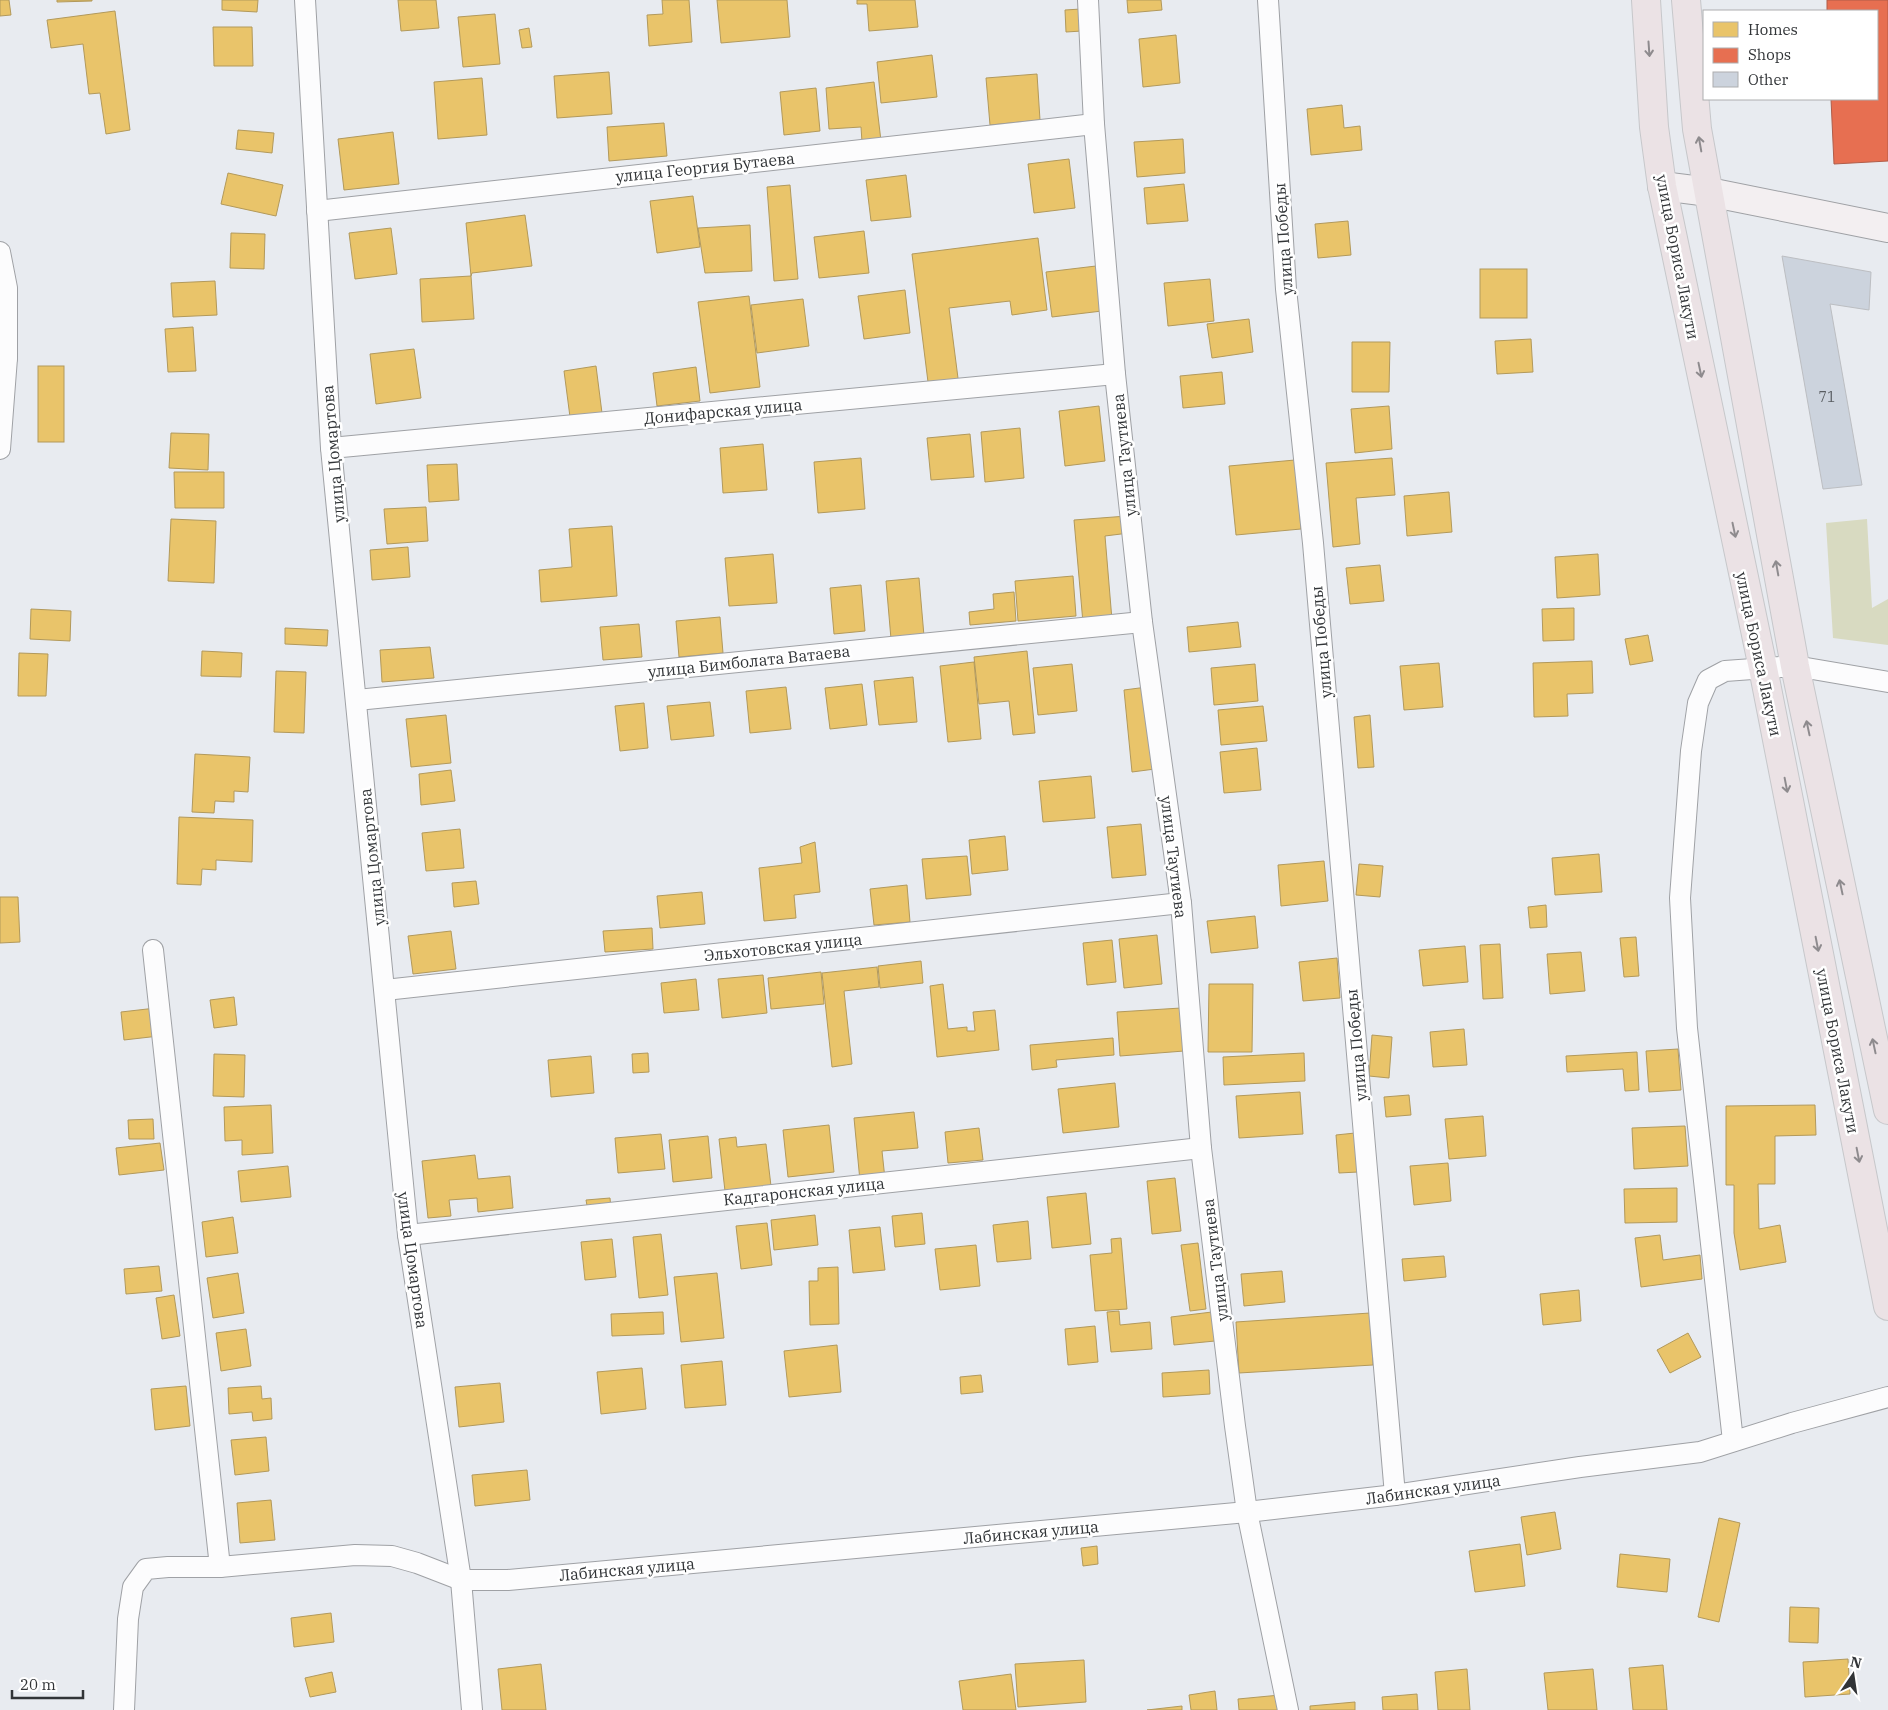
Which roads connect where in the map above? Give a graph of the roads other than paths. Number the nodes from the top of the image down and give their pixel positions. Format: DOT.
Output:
graph roads {
  1 [pos="305,0"];
  2 [pos="1088,0"];
  3 [pos="1268,0"];
  4 [pos="1646,0"];
  5 [pos="1686,0"];
  6 [pos="1094,124"];
  7 [pos="1662,186"];
  8 [pos="1709,192"];
  9 [pos="317,211"];
  10 [pos="1888,228"];
  11 [pos="0,252"];
  12 [pos="4,358"];
  13 [pos="1115,374"];
  14 [pos="332,448"];
  15 [pos="0,449"];
  16 [pos="1142,622"];
  17 [pos="1795,666"];
  18 [pos="1763,668"];
  19 [pos="1888,682"];
  20 [pos="357,700"];
  21 [pos="1181,904"];
  22 [pos="153,950"];
  23 [pos="385,990"];
  24 [pos="1888,1110"];
  25 [pos="1201,1148"];
  26 [pos="408,1235"];
  27 [pos="1888,1306"];
  28 [pos="1888,1397"];
  29 [pos="1733,1441"];
  30 [pos="1395,1495"];
  31 [pos="1247,1512"];
  32 [pos="220,1567"];
  33 [pos="462,1580"];
  34 [pos="124,1710"];
  35 [pos="472,1710"];
  36 [pos="1288,1710"];
  1 -- 9 [label="street, улица Цомартова"];
  2 -- 6 [label="street, улица Таутиева"];
  3 -- 30 [label="street, улица Победы"];
  4 -- 7 [label="main road, улица Бориса Лакути, one-way"];
  8 -- 5 [label="main road, улица Бориса Лакути, one-way"];
  6 -- 9 [label="street, улица Георгия Бутаева"];
  6 -- 13 [label="street, улица Таутиева"];
  7 -- 8 [label="street"];
  7 -- 18 [label="main road, улица Бориса Лакути, one-way"];
  8 -- 10 [label="street"];
  17 -- 8 [label="main road, улица Бориса Лакути, one-way"];
  9 -- 14 [label="street, улица Цомартова"];
  11 -- 12 [label="street"];
  12 -- 15 [label="street"];
  13 -- 14 [label="street, Донифарская улица"];
  13 -- 16 [label="street, улица Таутиева"];
  14 -- 20 [label="street, улица Цомартова"];
  16 -- 20 [label="street, улица Бимболата Ватаева"];
  16 -- 21 [label="street, улица Таутиева"];
  17 -- 18 [label="street"];
  17 -- 19 [label="street"];
  24 -- 17 [label="main road, улица Бориса Лакути, one-way"];
  18 -- 27 [label="main road, улица Бориса Лакути, one-way"];
  18 -- 29 [label="street"];
  20 -- 23 [label="street, улица Цомартова"];
  21 -- 23 [label="street, Эльхотовская улица"];
  21 -- 25 [label="street, улица Таутиева"];
  22 -- 32 [label="street"];
  23 -- 26 [label="street, улица Цомартова"];
  25 -- 26 [label="street, Кадгаронская улица"];
  25 -- 31 [label="street, улица Таутиева"];
  26 -- 33 [label="street, улица Цомартова"];
  28 -- 29 [label="street, Лабинская улица"];
  29 -- 30 [label="street, Лабинская улица"];
  30 -- 31 [label="street, Лабинская улица"];
  31 -- 33 [label="street, Лабинская улица"];
  31 -- 36 [label="street, улица Таутиева"];
  32 -- 33 [label="street, Лабинская улица"];
  32 -- 34 [label="street, Лабинская улица"];
  33 -- 35 [label="street, улица Цомартова"];
}
